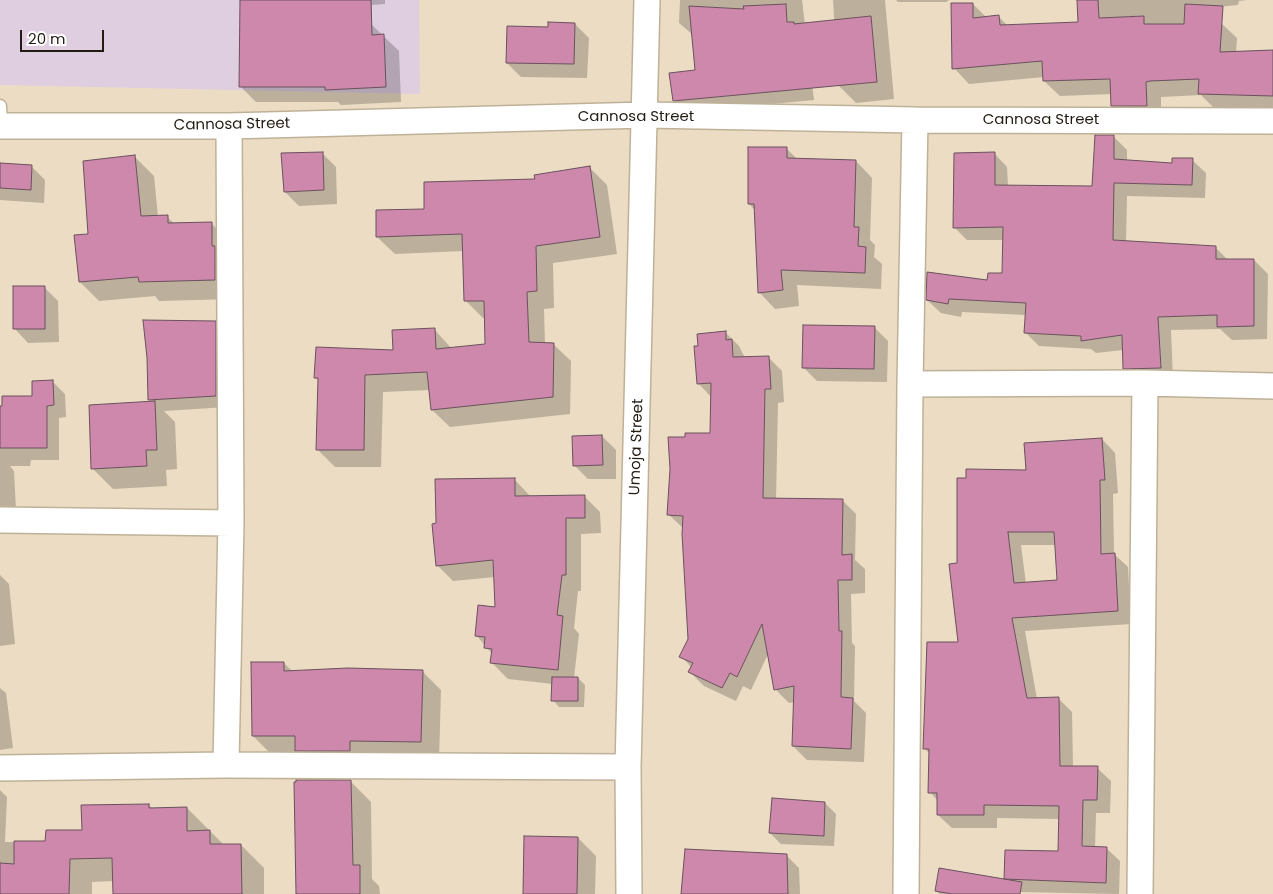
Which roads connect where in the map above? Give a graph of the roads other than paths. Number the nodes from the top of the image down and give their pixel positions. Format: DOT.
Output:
graph roads {
  1 [pos="647,0"];
  2 [pos="646,115"];
  3 [pos="0,119"];
  4 [pos="915,120"];
  5 [pos="1273,120"];
  6 [pos="229,126"];
  7 [pos="1146,382"];
  8 [pos="910,384"];
  9 [pos="1273,386"];
  10 [pos="0,520"];
  11 [pos="231,523"];
  12 [pos="226,765"];
  13 [pos="628,767"];
  14 [pos="0,768"];
  15 [pos="629,894"];
  16 [pos="906,894"];
  17 [pos="1140,894"];
  1 -- 2 [label="street, Umoja Street"];
  2 -- 4 [label="street, Cannosa Street"];
  2 -- 6 [label="street, Cannosa Street"];
  2 -- 13 [label="street, Umoja Street"];
  3 -- 6 [label="street, Cannosa Street"];
  4 -- 5 [label="street, Cannosa Street"];
  4 -- 8 [label="street"];
  6 -- 11 [label="street"];
  7 -- 8 [label="street"];
  7 -- 9 [label="street"];
  7 -- 17 [label="street"];
  8 -- 16 [label="street"];
  10 -- 11 [label="street"];
  11 -- 12 [label="street"];
  12 -- 13 [label="street"];
  12 -- 14 [label="street"];
  13 -- 15 [label="street, Umoja Street"];
}
